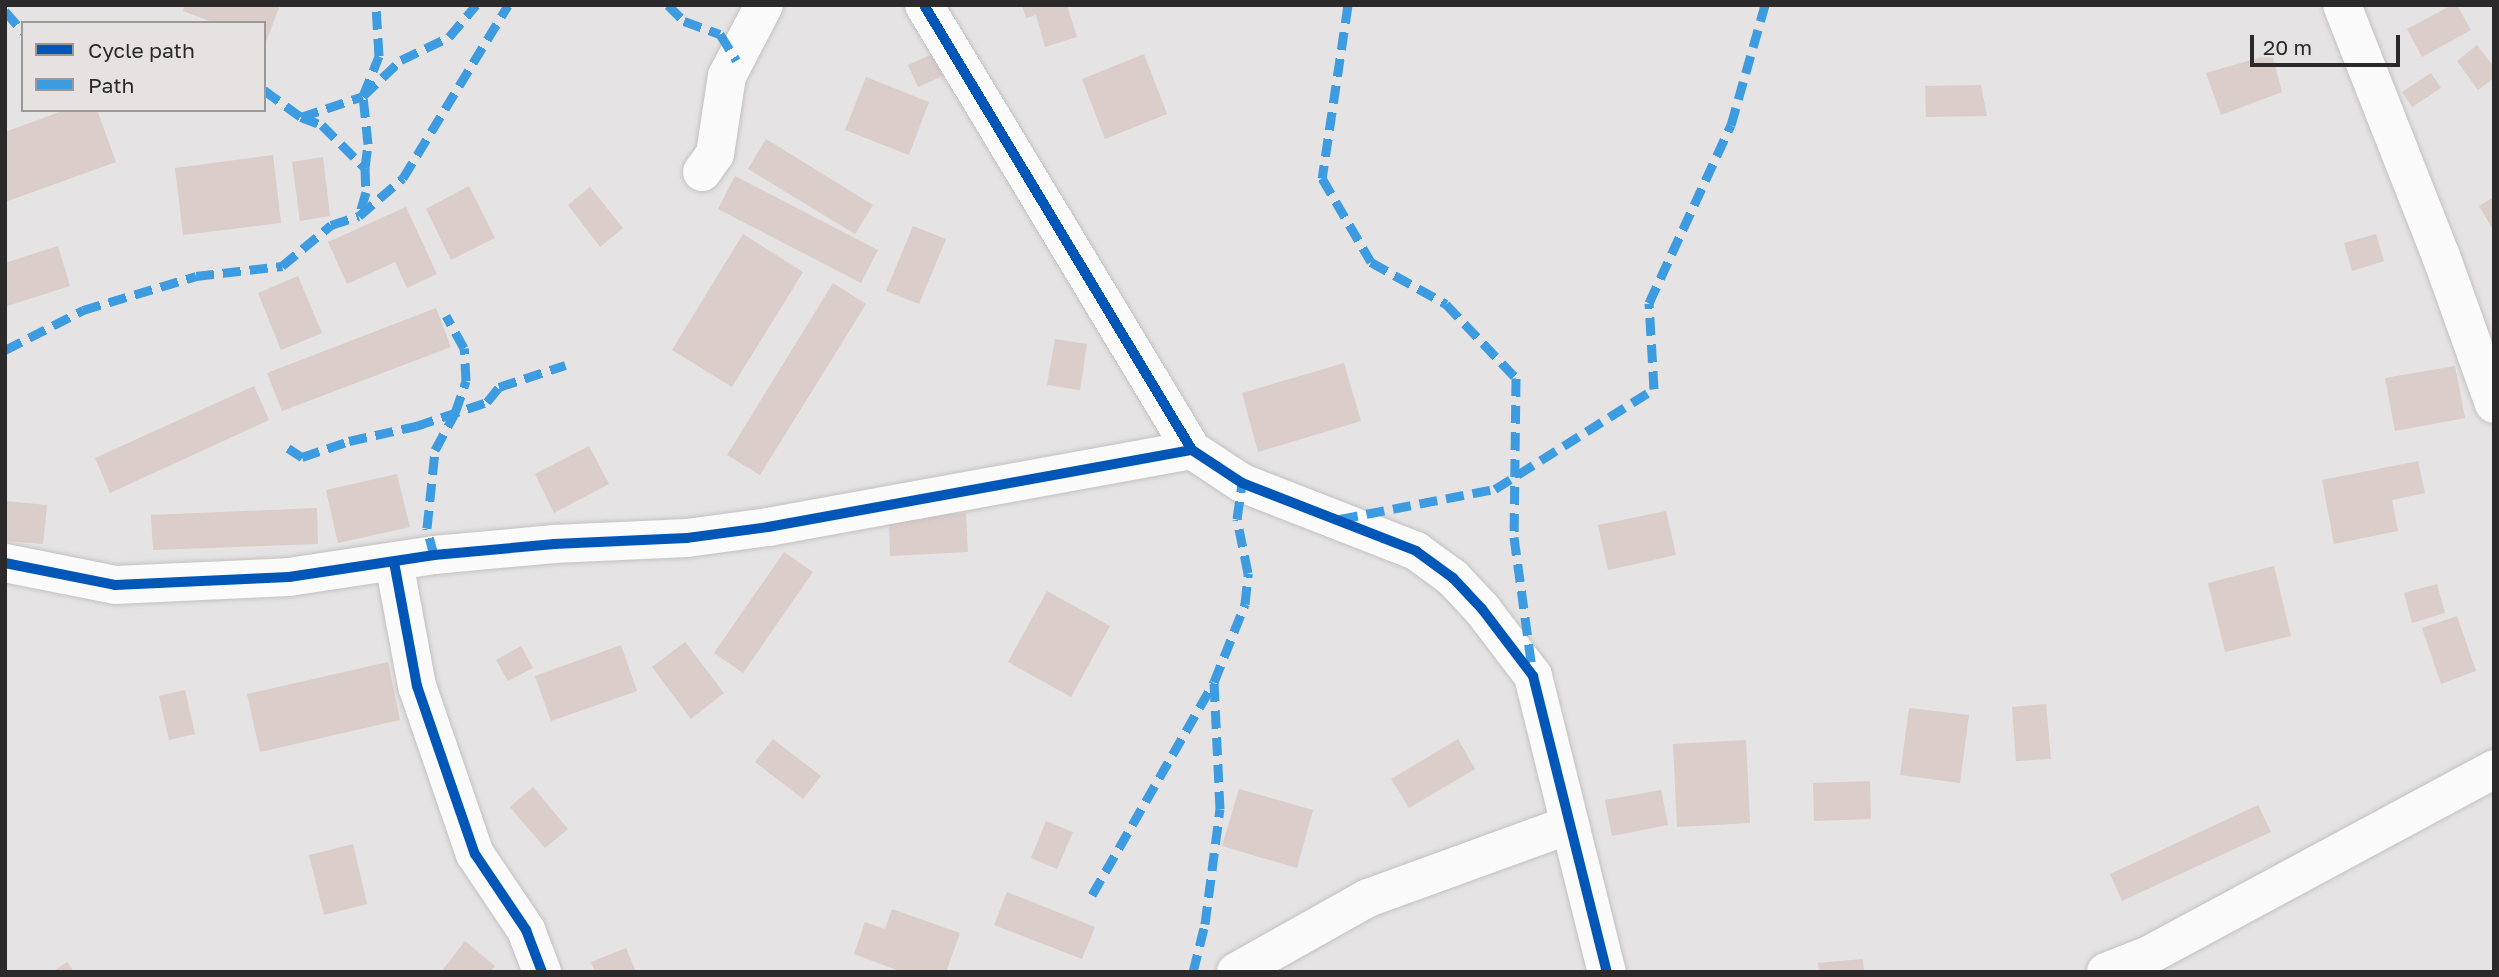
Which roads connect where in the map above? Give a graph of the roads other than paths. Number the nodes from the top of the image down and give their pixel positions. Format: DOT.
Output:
graph roads {
  1 [pos="764,5"];
  2 [pos="924,5"];
  3 [pos="2342,5"];
  4 [pos="702,172"];
  5 [pos="2494,404"];
  6 [pos="1192,450"];
  7 [pos="394,562"];
  8 [pos="5,563"];
  9 [pos="2494,769"];
  10 [pos="1569,825"];
  11 [pos="2153,963"];
  12 [pos="542,972"];
  13 [pos="1236,972"];
  14 [pos="1607,972"];
  15 [pos="2105,972"];
  1 -- 4 [label="street"];
  2 -- 6 [label="street"];
  3 -- 5 [label="street"];
  6 -- 7 [label="street"];
  6 -- 10 [label="street"];
  7 -- 8 [label="street"];
  7 -- 12 [label="street"];
  9 -- 11 [label="street"];
  10 -- 13 [label="street"];
  10 -- 14 [label="street"];
  11 -- 15 [label="street"];
}
